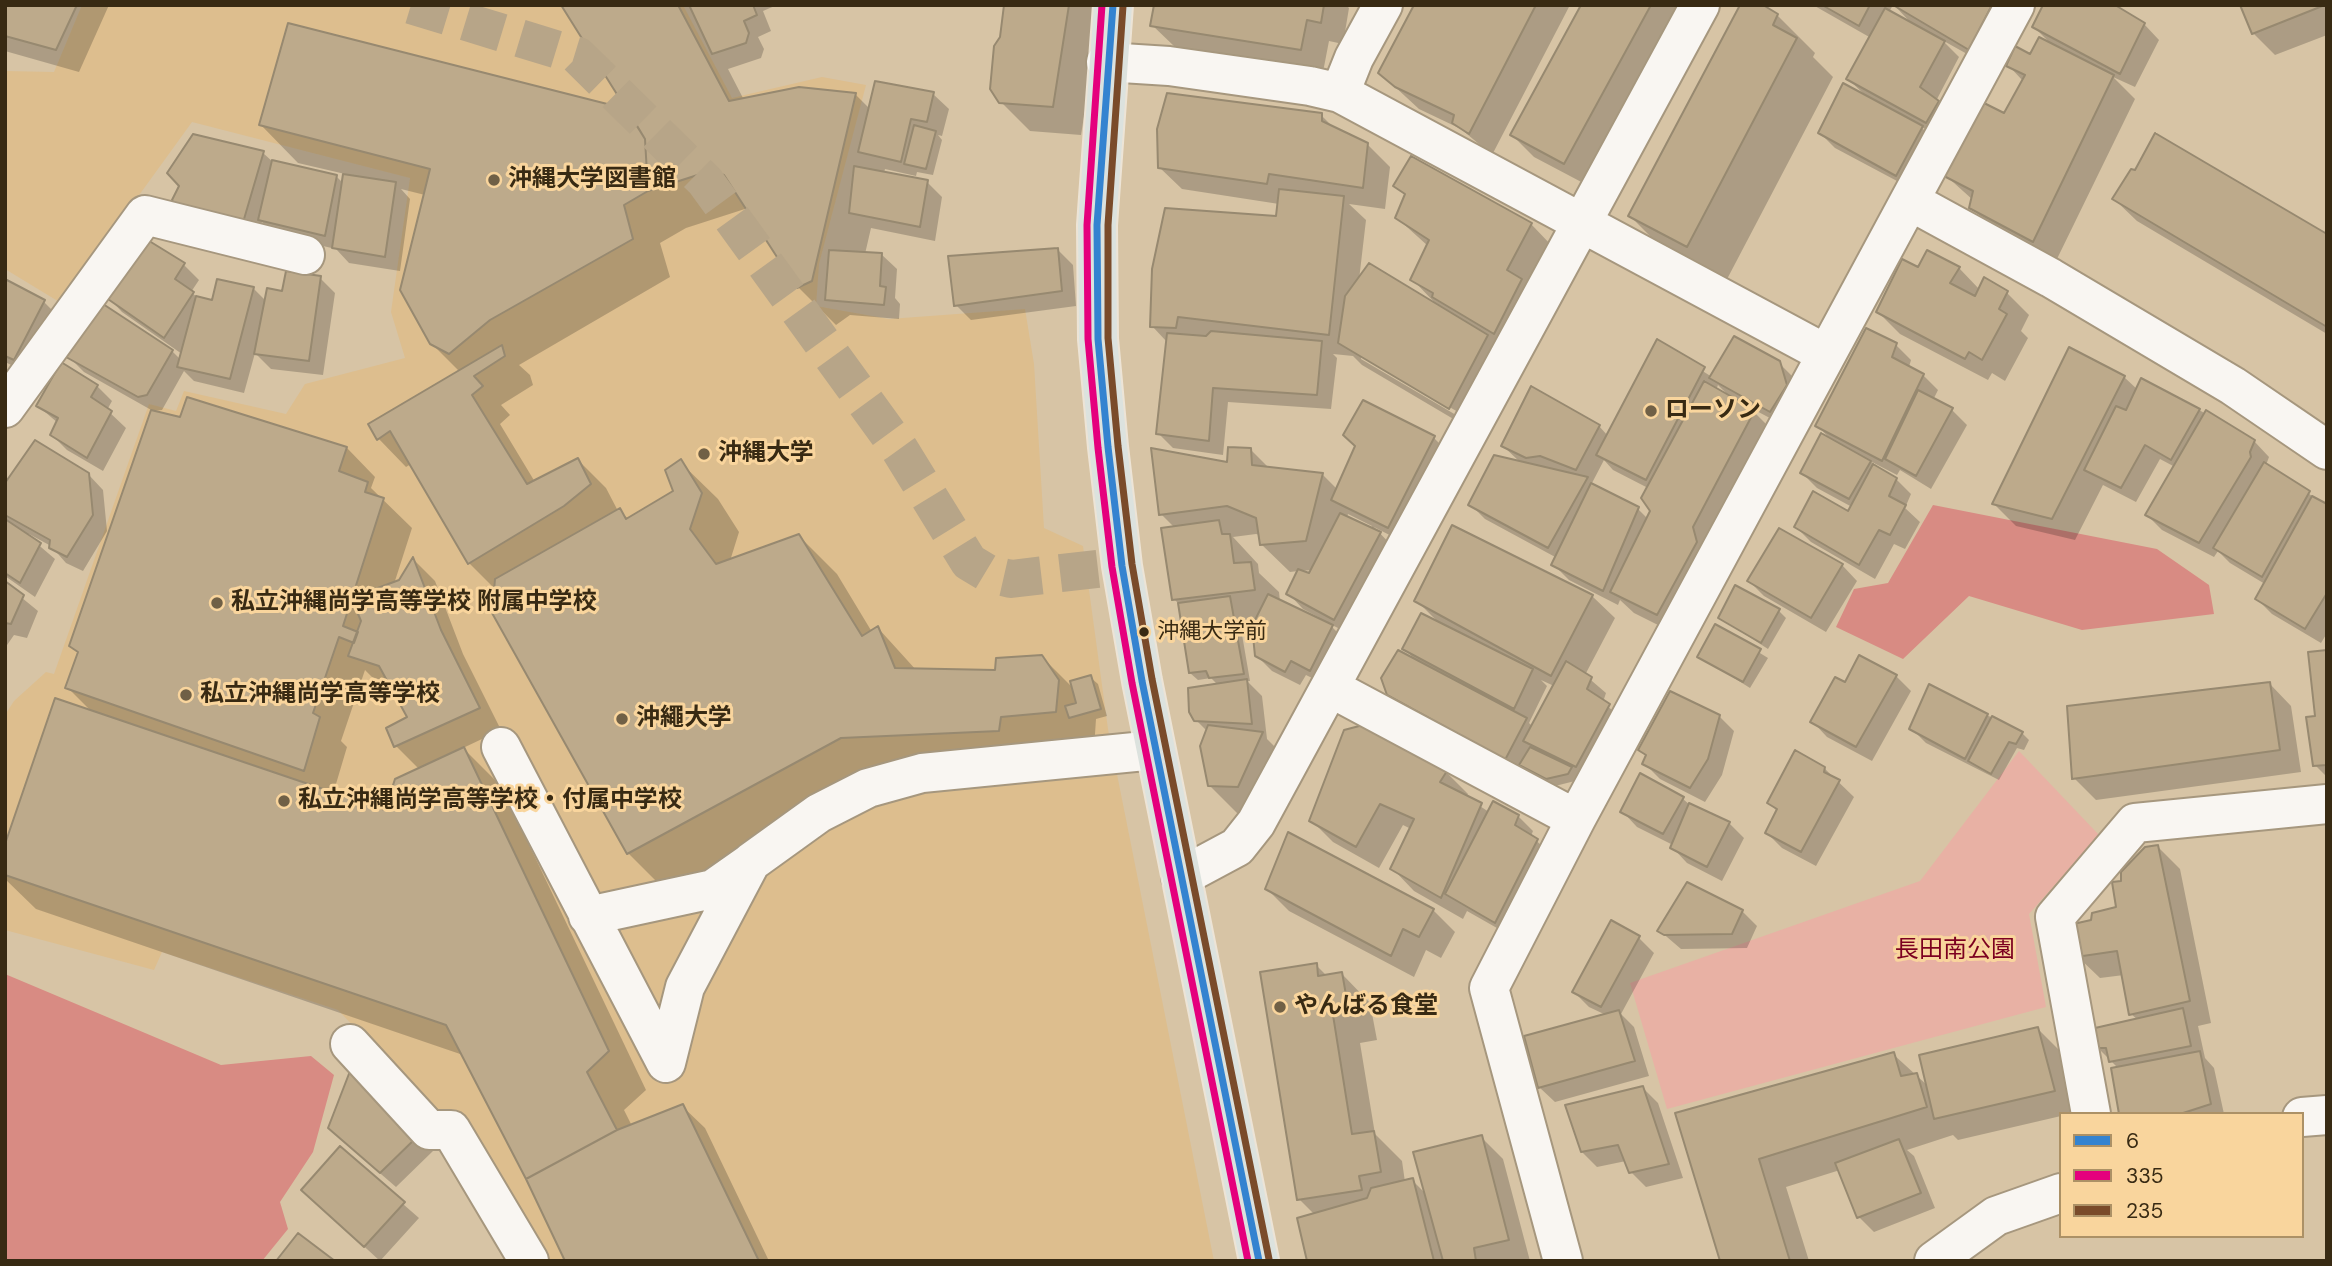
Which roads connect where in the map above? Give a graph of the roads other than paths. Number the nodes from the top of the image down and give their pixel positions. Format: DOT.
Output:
graph roads {
  1 [pos="1112,5"];
  2 [pos="1383,5"];
  3 [pos="1700,5"];
  4 [pos="2015,5"];
  5 [pos="1106,62"];
  6 [pos="1340,93"];
  7 [pos="1910,201"];
  8 [pos="1582,224"];
  9 [pos="305,255"];
  10 [pos="1826,354"];
  11 [pos="5,408"];
  12 [pos="2327,450"];
  13 [pos="1331,688"];
  14 [pos="501,747"];
  15 [pos="1155,750"];
  16 [pos="2327,804"];
  17 [pos="1576,819"];
  18 [pos="751,862"];
  19 [pos="1181,877"];
  20 [pos="588,916"];
  21 [pos="351,1044"];
  22 [pos="2091,1112"];
  23 [pos="2327,1115"];
  24 [pos="2304,1117"];
  25 [pos="2059,1194"];
  26 [pos="529,1261"];
  27 [pos="1259,1261"];
  28 [pos="1563,1261"];
  29 [pos="1934,1261"];
  1 -- 5 [label="main road"];
  2 -- 6 [label="street"];
  3 -- 8 [label="street"];
  4 -- 7 [label="street"];
  5 -- 6 [label="street"];
  5 -- 15 [label="main road"];
  6 -- 8 [label="street"];
  7 -- 10 [label="street"];
  7 -- 12 [label="street"];
  8 -- 10 [label="street"];
  8 -- 13 [label="street"];
  9 -- 11 [label="street"];
  10 -- 17 [label="street"];
  13 -- 17 [label="street"];
  13 -- 19 [label="street"];
  14 -- 20 [label="street"];
  15 -- 18 [label="street"];
  15 -- 19 [label="main road"];
  16 -- 22 [label="street"];
  17 -- 28 [label="street"];
  18 -- 20 [label="street"];
  18 -- 20 [label="street"];
  19 -- 27 [label="main road"];
  21 -- 26 [label="street"];
  23 -- 24 [label="street"];
  25 -- 29 [label="street"];
}
